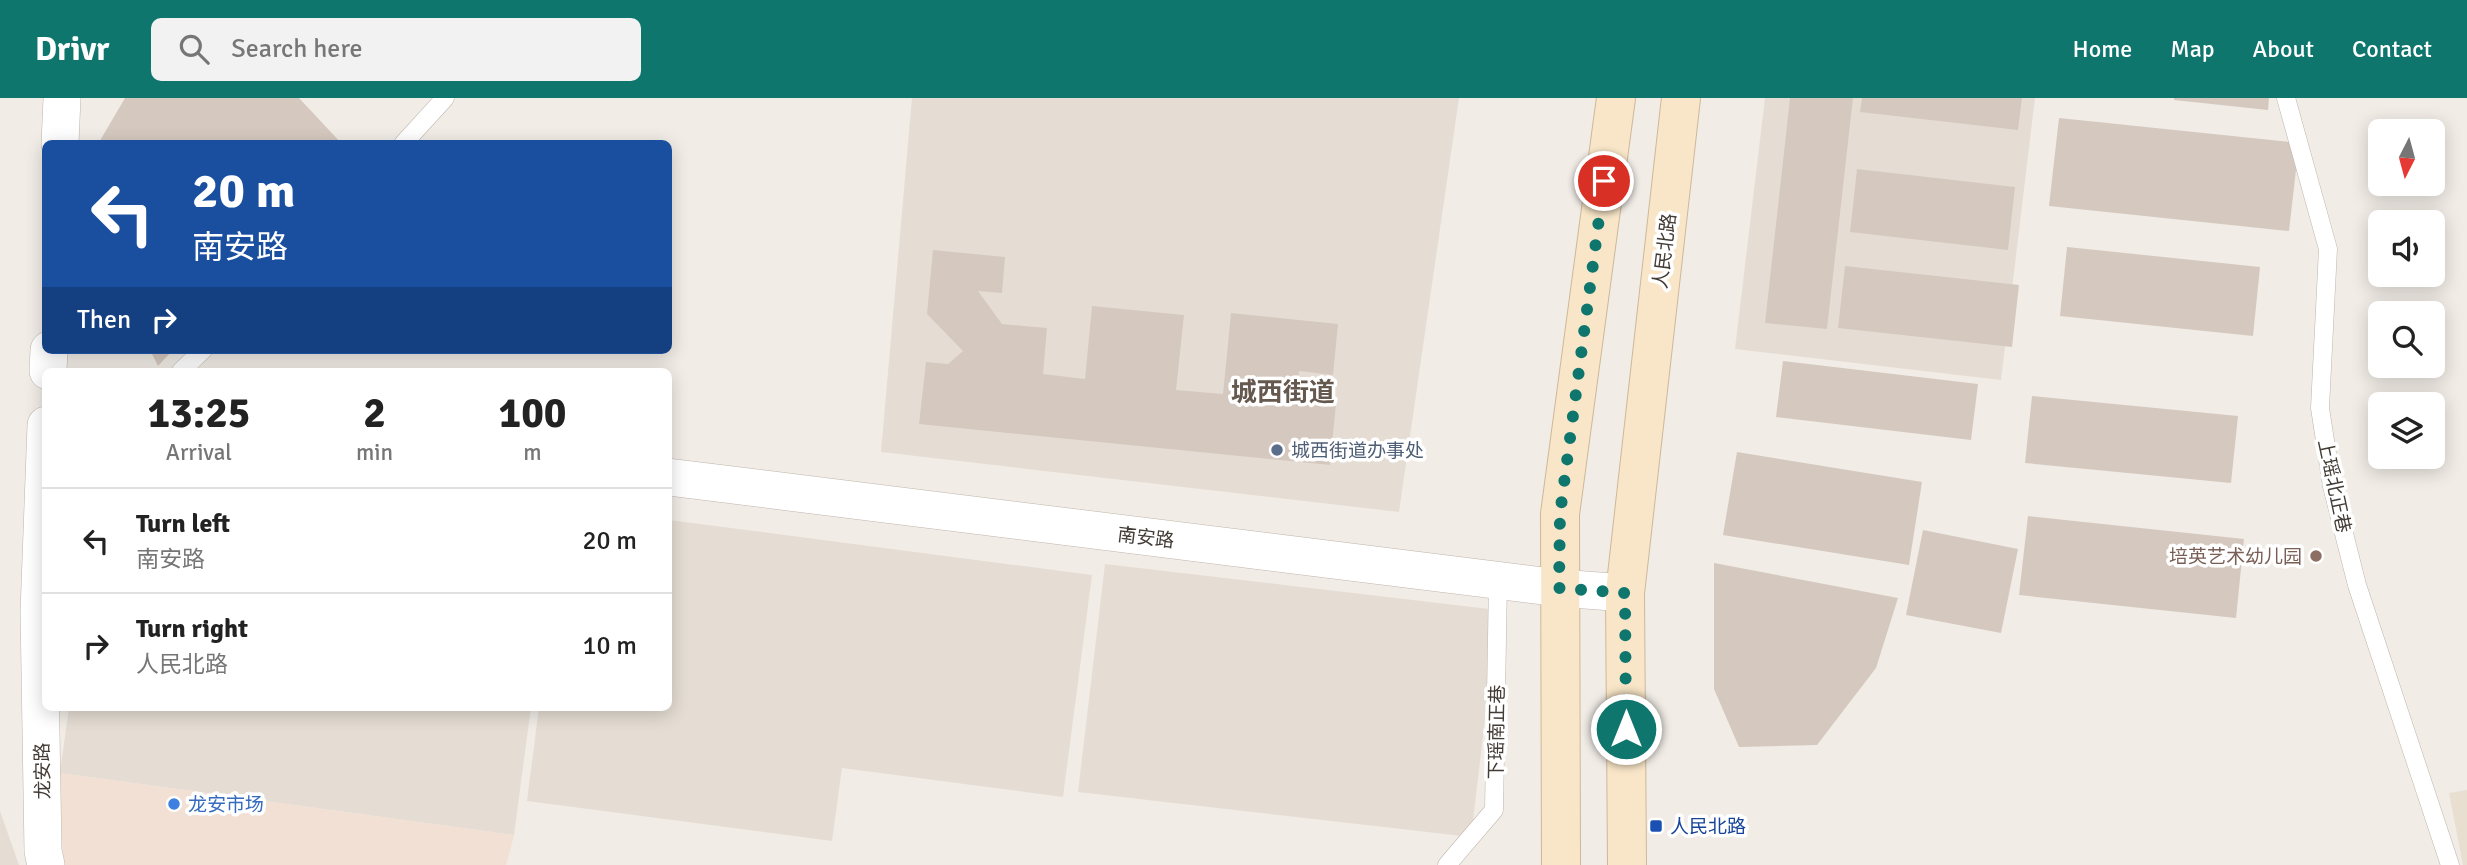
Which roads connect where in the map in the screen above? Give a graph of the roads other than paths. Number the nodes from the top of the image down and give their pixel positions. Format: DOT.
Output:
graph roads {
  1 [pos="62,98"];
  2 [pos="445,98"];
  3 [pos="1616,98"];
  4 [pos="1681,98"];
  5 [pos="2286,98"];
  6 [pos="60,140"];
  7 [pos="407,140"];
  8 [pos="199,354"];
  9 [pos="184,368"];
  10 [pos="672,478"];
  11 [pos="42,532"];
  12 [pos="1498,581"];
  13 [pos="1559,588"];
  14 [pos="1625,593"];
  15 [pos="46,865"];
  16 [pos="1447,865"];
  17 [pos="1560,865"];
  18 [pos="1626,865"];
  19 [pos="2449,865"];
  1 -- 6 [label="street"];
  2 -- 7 [label="lane"];
  3 -- 13 [label="main road"];
  4 -- 14 [label="main road, 人民北路"];
  5 -- 19 [label="lane, 上瑶北正巷"];
  8 -- 9 [label="lane"];
  10 -- 12 [label="street, 南安路"];
  11 -- 15 [label="street, 龙安路"];
  12 -- 13 [label="street, 南安路"];
  12 -- 16 [label="lane, 下瑶南正巷"];
  13 -- 14 [label="street, 南安路"];
  13 -- 17 [label="main road"];
  14 -- 18 [label="main road, 人民北路"];
}
